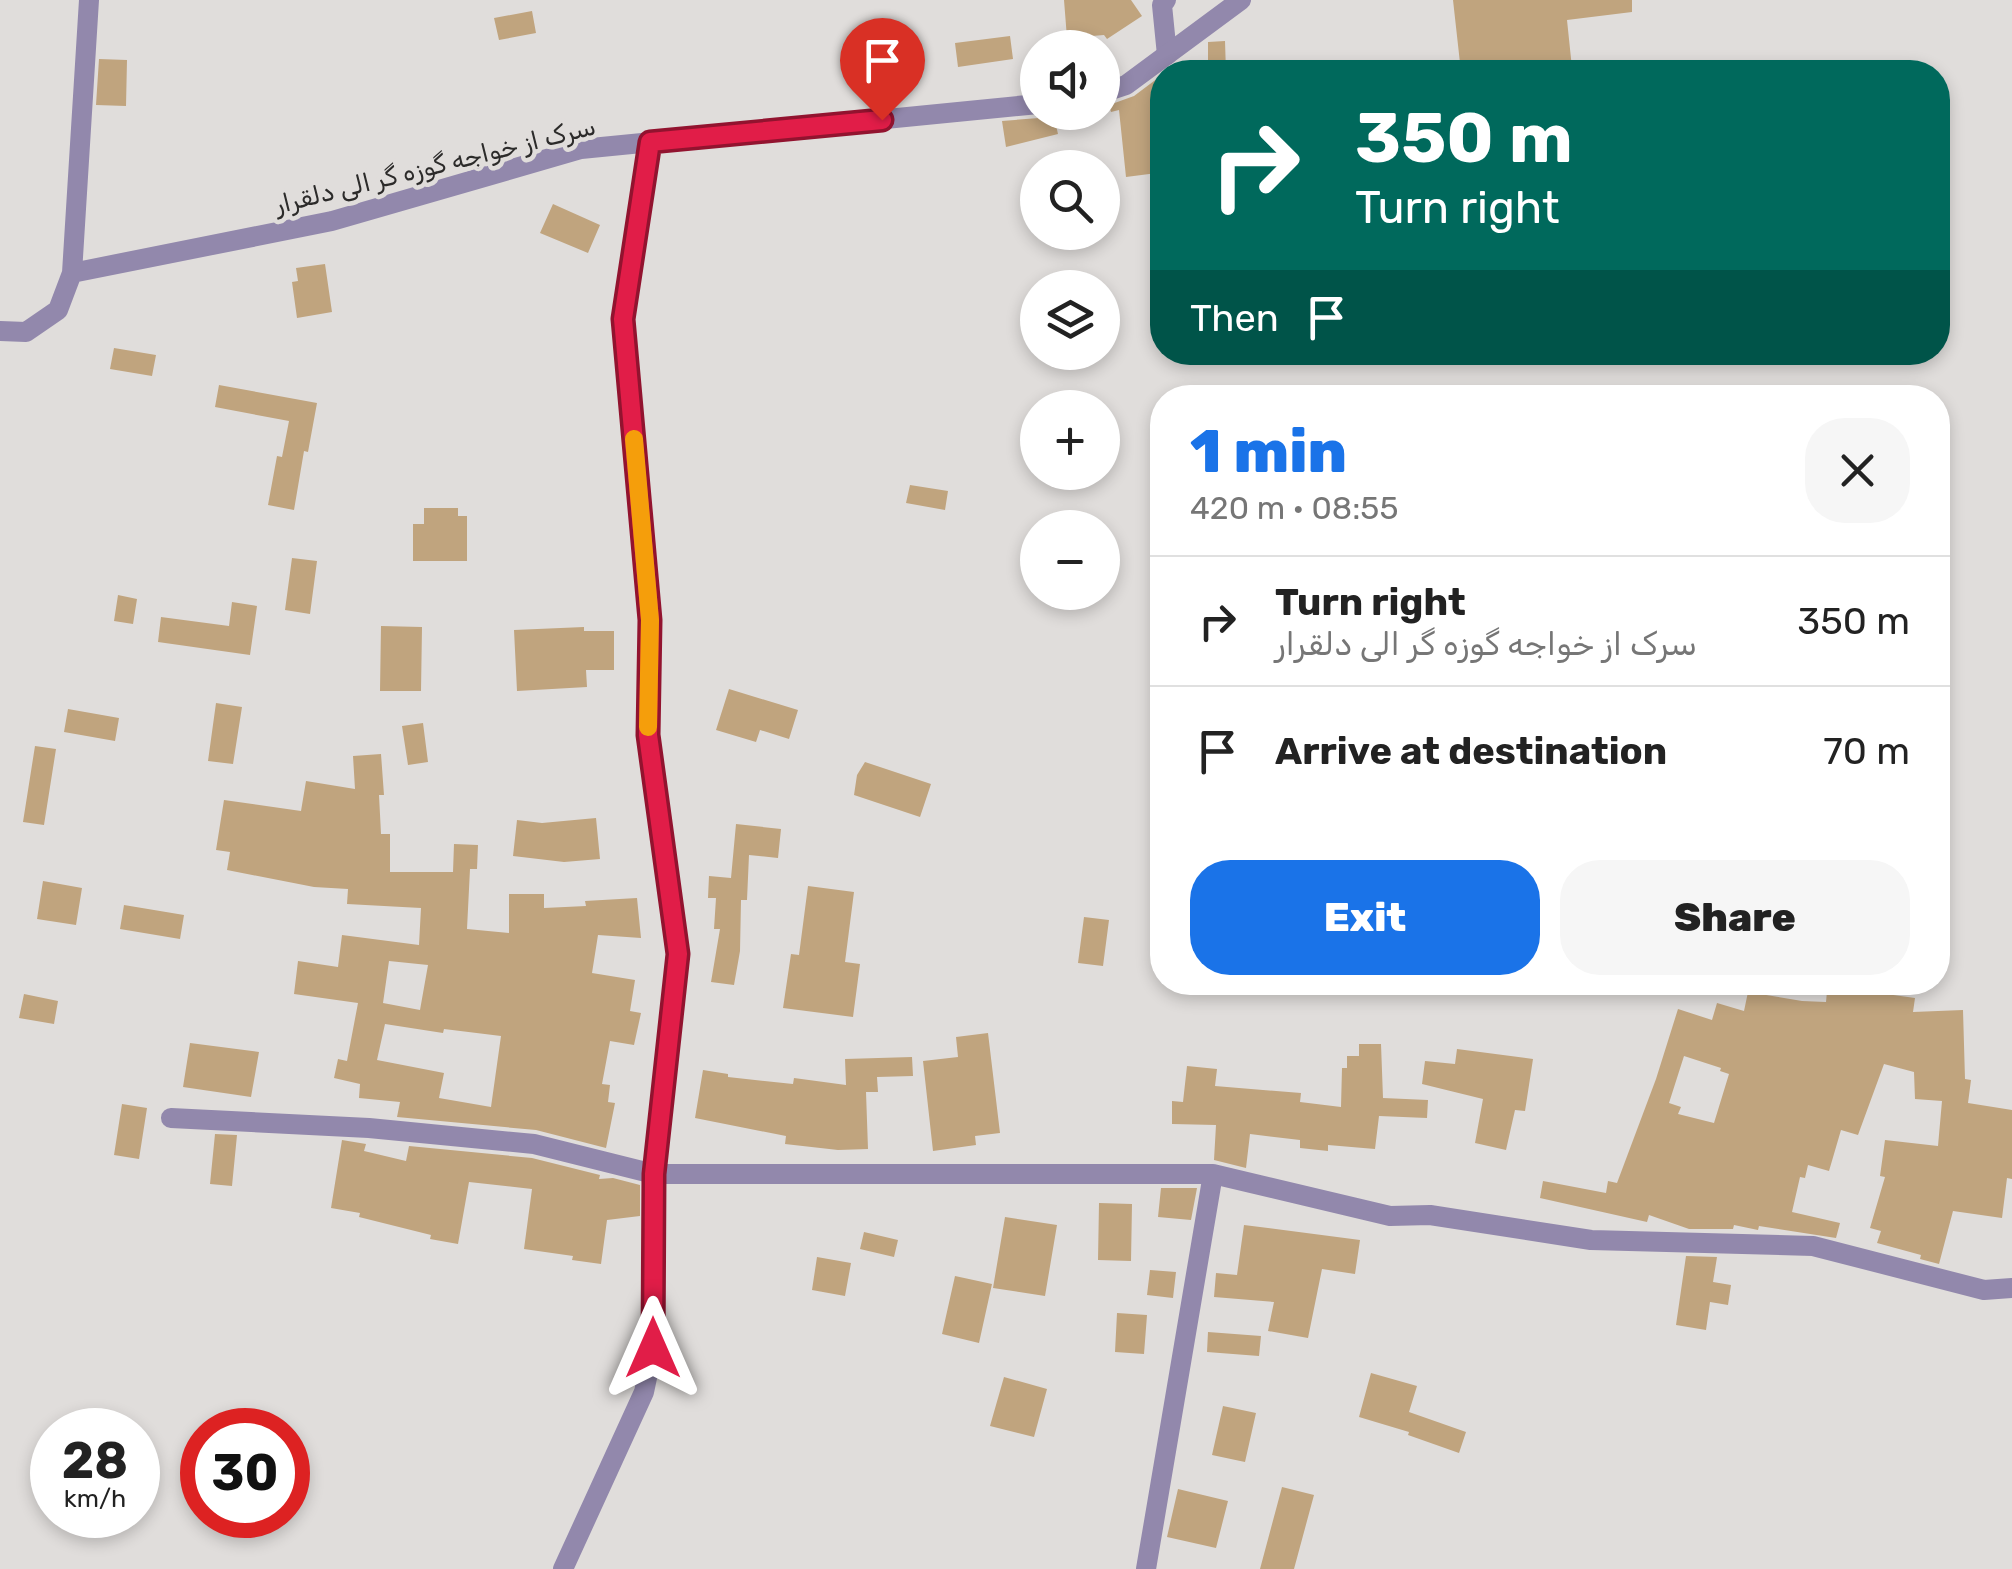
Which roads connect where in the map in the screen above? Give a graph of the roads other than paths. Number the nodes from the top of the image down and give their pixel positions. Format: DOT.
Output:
graph roads {
  1 [pos="89,0"];
  2 [pos="1166,0"];
  3 [pos="1242,0"];
  4 [pos="1167,55"];
  5 [pos="1160,60"];
  6 [pos="1150,67"];
  7 [pos="1120,87"];
  8 [pos="1020,106"];
  9 [pos="650,142"];
  10 [pos="72,273"];
  11 [pos="0,332"];
  12 [pos="171,1118"];
  13 [pos="654,1174"];
  14 [pos="1213,1174"];
  15 [pos="2012,1288"];
  16 [pos="563,1569"];
  17 [pos="1146,1569"];
  1 -- 10 [label="street"];
  2 -- 4 [label="street"];
  3 -- 4 [label="street"];
  4 -- 5 [label="street"];
  6 -- 7 [label="street"];
  8 -- 9 [label="street, سرک از خواجه گوزه گر الی دلقرار"];
  9 -- 10 [label="street, سرک از خواجه گوزه گر الی دلقرار"];
  9 -- 13 [label="street"];
  10 -- 11 [label="street"];
  12 -- 13 [label="street"];
  13 -- 14 [label="street"];
  13 -- 16 [label="street"];
  14 -- 15 [label="street"];
  14 -- 17 [label="street"];
}
